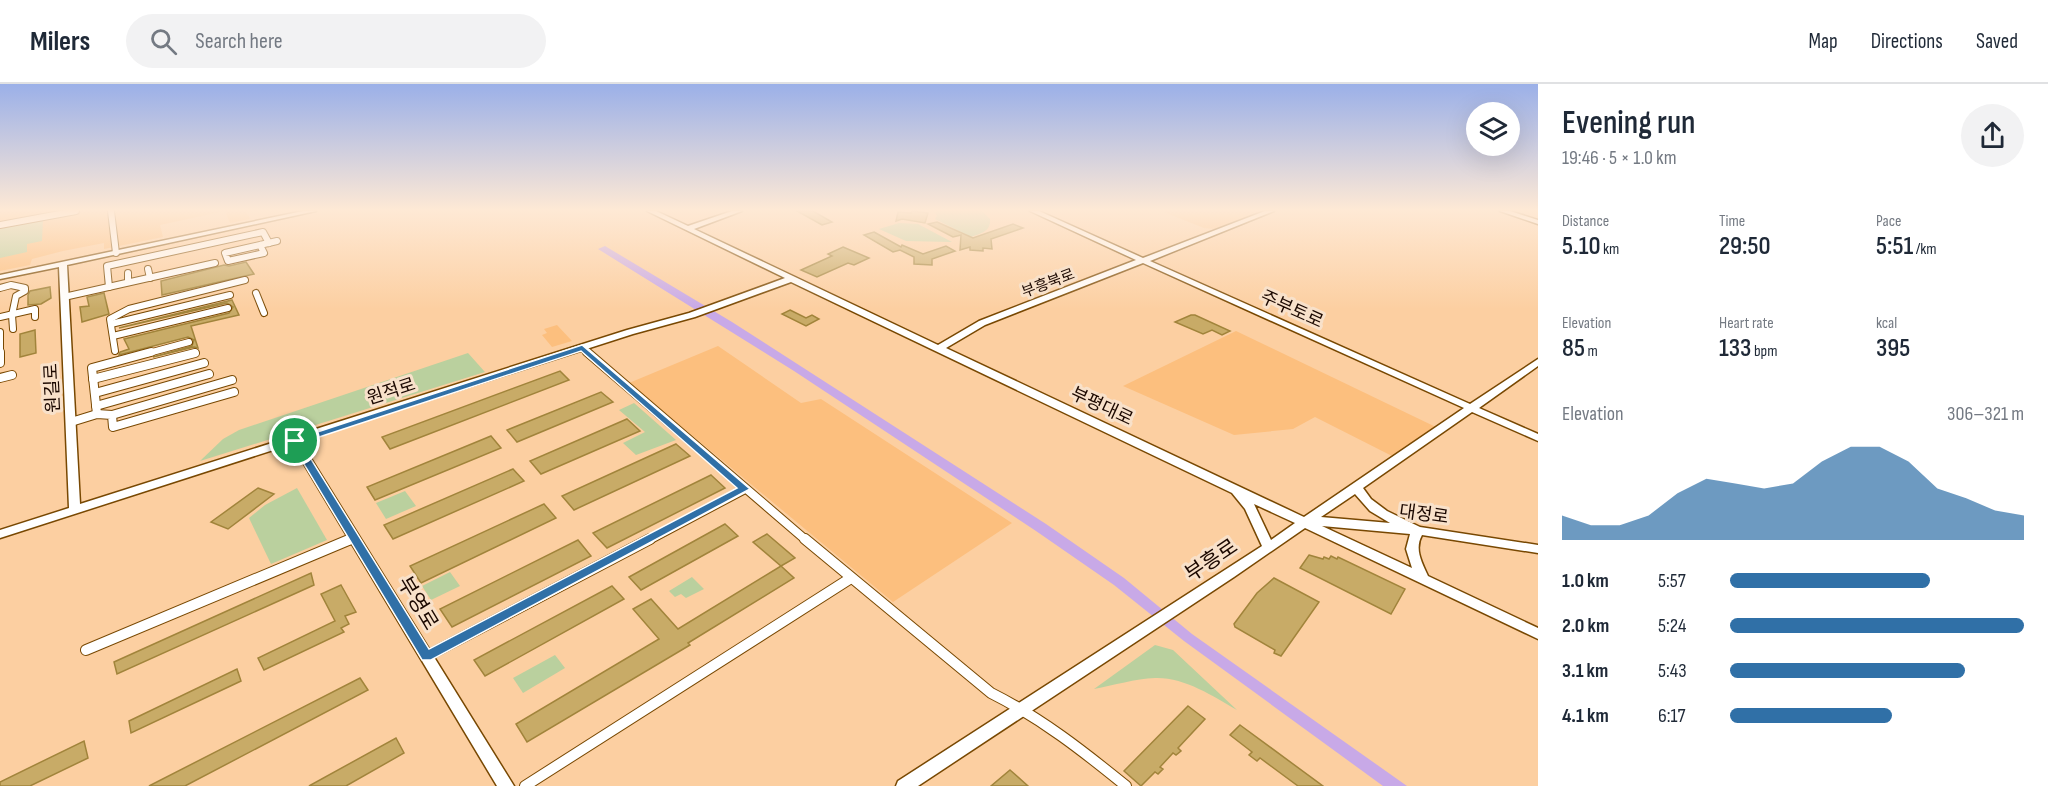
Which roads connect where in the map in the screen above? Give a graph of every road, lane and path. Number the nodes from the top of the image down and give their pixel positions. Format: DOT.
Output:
graph roads {
  1 [pos="115,244"];
  2 [pos="159,244"];
  3 [pos="209,244"];
  4 [pos="266,244"];
  5 [pos="717,244"];
  6 [pos="1108,244"];
  7 [pos="1187,244"];
  8 [pos="260,245"];
  9 [pos="244,249"];
  10 [pos="116,253"];
  11 [pos="246,257"];
  12 [pos="1145,260"];
  13 [pos="215,263"];
  14 [pos="63,264"];
  15 [pos="148,269"];
  16 [pos="128,273"];
  17 [pos="0,277"];
  18 [pos="150,278"];
  19 [pos="792,279"];
  20 [pos="245,280"];
  21 [pos="128,282"];
  22 [pos="109,287"];
  23 [pos="0,288"];
  24 [pos="256,293"];
  25 [pos="230,295"];
  26 [pos="64,297"];
  27 [pos="228,308"];
  28 [pos="264,312"];
  29 [pos="12,315"];
  30 [pos="0,317"];
  31 [pos="35,317"];
  32 [pos="111,324"];
  33 [pos="13,329"];
  34 [pos="0,332"];
  35 [pos="113,336"];
  36 [pos="189,342"];
  37 [pos="0,345"];
  38 [pos="582,348"];
  39 [pos="939,348"];
  40 [pos="115,351"];
  41 [pos="195,353"];
  42 [pos="1538,362"];
  43 [pos="0,363"];
  44 [pos="204,363"];
  45 [pos="12,375"];
  46 [pos="209,375"];
  47 [pos="0,378"];
  48 [pos="93,379"];
  49 [pos="232,380"];
  50 [pos="234,392"];
  51 [pos="95,393"];
  52 [pos="1472,408"];
  53 [pos="96,410"];
  54 [pos="112,415"];
  55 [pos="71,422"];
  56 [pos="1538,438"];
  57 [pos="295,441"];
  58 [pos="1356,486"];
  59 [pos="1233,488"];
  60 [pos="745,489"];
  61 [pos="75,510"];
  62 [pos="1304,521"];
  63 [pos="1419,531"];
  64 [pos="0,534"];
  65 [pos="354,538"];
  66 [pos="1268,547"];
  67 [pos="1538,549"];
  68 [pos="851,578"];
  69 [pos="1423,579"];
  70 [pos="1538,634"];
  71 [pos="86,650"];
  72 [pos="427,656"];
  73 [pos="1023,709"];
  74 [pos="506,786"];
  75 [pos="525,786"];
  76 [pos="904,786"];
  77 [pos="1126,786"];
  1 -- 10 [label="street"];
  2 -- 10 [label="main road"];
  3 -- 22 [label="street"];
  4 -- 8 [label="street"];
  5 -- 19 [label="main road, 부평대로"];
  6 -- 12 [label="main road, 주부토로"];
  7 -- 12 [label="main road, 부흥북로"];
  8 -- 9 [label="street"];
  8 -- 11 [label="street"];
  9 -- 11 [label="street"];
  9 -- 11 [label="street"];
  10 -- 14 [label="main road"];
  12 -- 39 [label="main road, 부흥북로"];
  12 -- 52 [label="main road, 주부토로"];
  13 -- 18 [label="street"];
  14 -- 17 [label="main road"];
  14 -- 26 [label="main road, 원길로"];
  15 -- 18 [label="street"];
  16 -- 21 [label="street"];
  18 -- 21 [label="street"];
  19 -- 38 [label="main road, 원적로"];
  19 -- 39 [label="main road, 부평대로"];
  20 -- 32 [label="street"];
  21 -- 22 [label="street"];
  22 -- 26 [label="street"];
  23 -- 29 [label="street"];
  24 -- 28 [label="street"];
  25 -- 32 [label="street"];
  26 -- 55 [label="main road, 원길로"];
  27 -- 35 [label="street"];
  29 -- 30 [label="street"];
  29 -- 31 [label="street"];
  29 -- 33 [label="street"];
  32 -- 35 [label="street"];
  34 -- 37 [label="street"];
  35 -- 40 [label="street"];
  36 -- 48 [label="street"];
  37 -- 43 [label="street"];
  38 -- 57 [label="main road, 원적로"];
  38 -- 60 [label="street"];
  39 -- 59 [label="main road, 부평대로"];
  41 -- 48 [label="street"];
  42 -- 52 [label="main road, 부흥로"];
  44 -- 51 [label="street"];
  45 -- 47 [label="street"];
  46 -- 53 [label="street"];
  48 -- 51 [label="street"];
  49 -- 54 [label="street"];
  50 -- 54 [label="street"];
  51 -- 53 [label="street"];
  52 -- 56 [label="main road, 주부토로"];
  52 -- 58 [label="main road, 부흥로"];
  53 -- 54 [label="street"];
  53 -- 55 [label="street"];
  55 -- 61 [label="main road, 원길로"];
  57 -- 61 [label="main road, 원적로"];
  57 -- 65 [label="main road, 부영로"];
  58 -- 62 [label="main road, 부흥로"];
  58 -- 63 [label="main road"];
  59 -- 62 [label="main road, 부평대로"];
  59 -- 66 [label="main road"];
  60 -- 68 [label="street"];
  60 -- 72 [label="street"];
  61 -- 64 [label="main road, 원적로"];
  62 -- 63 [label="main road, 대정로"];
  62 -- 66 [label="main road, 부흥로"];
  62 -- 69 [label="main road, 부평대로"];
  63 -- 67 [label="main road, 대정로"];
  63 -- 69 [label="main road"];
  65 -- 71 [label="street"];
  65 -- 72 [label="main road, 부영로"];
  66 -- 73 [label="main road, 부흥로"];
  68 -- 73 [label="street"];
  68 -- 75 [label="street"];
  69 -- 70 [label="main road, 부평대로"];
  72 -- 74 [label="main road, 부영로"];
  73 -- 76 [label="main road, 부흥로"];
  73 -- 77 [label="street"];
}
